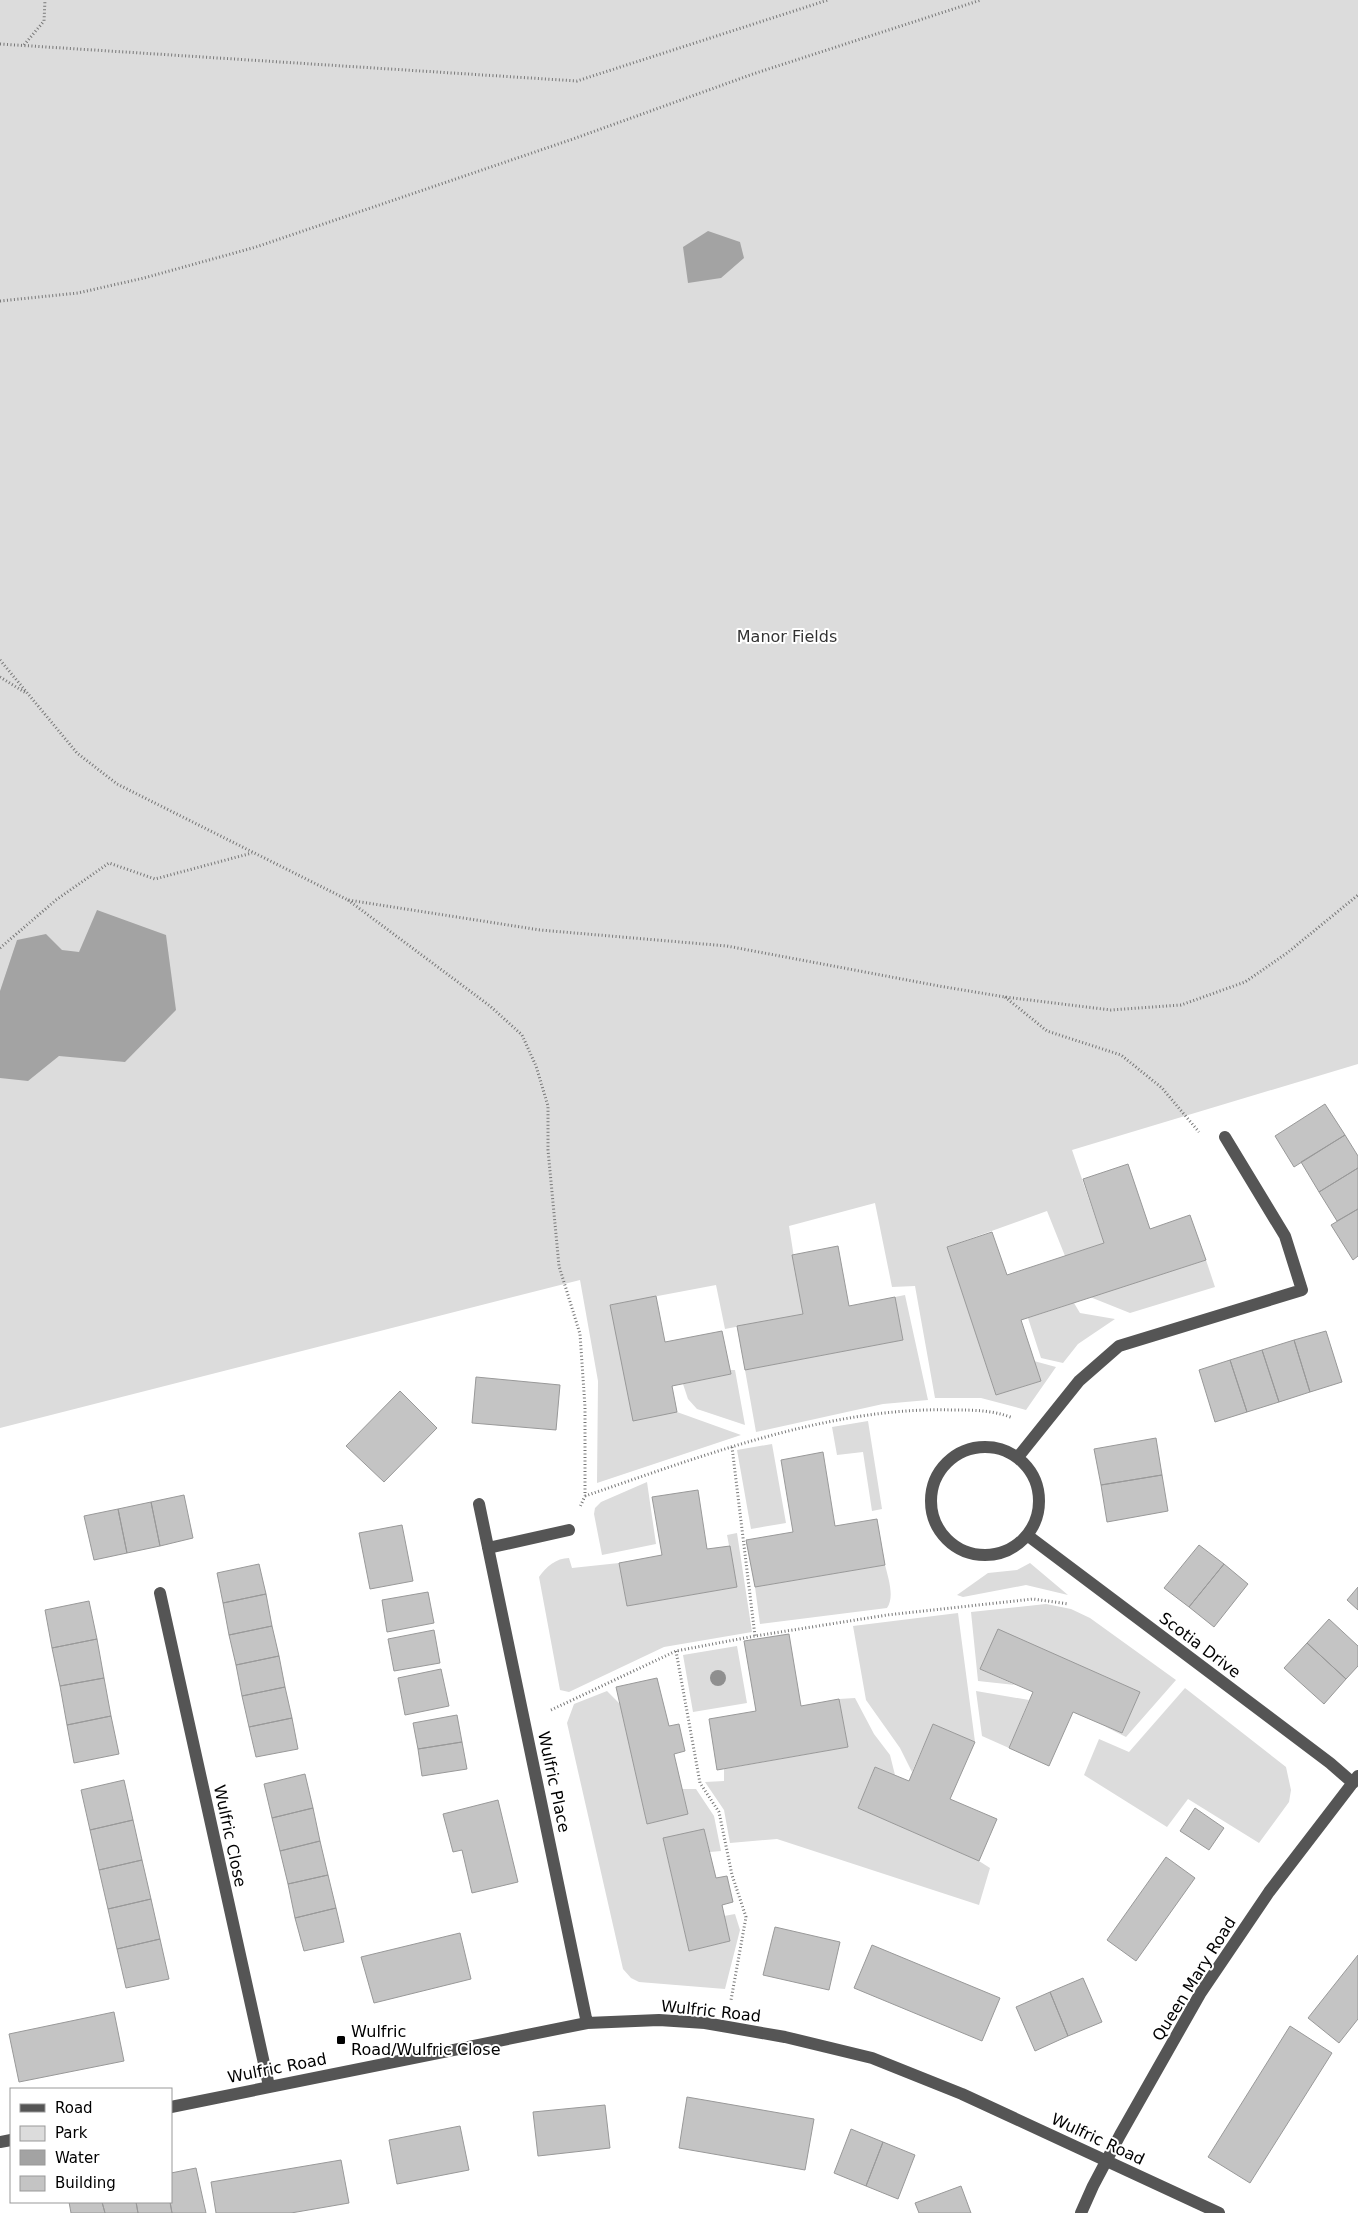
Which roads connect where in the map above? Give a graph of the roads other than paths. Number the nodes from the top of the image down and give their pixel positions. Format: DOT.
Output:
graph roads {
  1 [pos="1225,1137"];
  2 [pos="1018,1457"];
  3 [pos="479,1504"];
  4 [pos="569,1530"];
  5 [pos="1027,1535"];
  6 [pos="488,1548"];
  7 [pos="160,1593"];
  8 [pos="1355,1780"];
  9 [pos="587,2023"];
  10 [pos="269,2086"];
  11 [pos="172,2107"];
  12 [pos="1107,2160"];
  13 [pos="1081,2213"];
  14 [pos="1219,2213"];
  1 -- 2 [label="street"];
  2 -- 5 [label="street"];
  2 -- 5 [label="street"];
  3 -- 6 [label="street, Wulfric Place"];
  4 -- 6 [label="street"];
  5 -- 8 [label="street, Scotia Drive"];
  6 -- 9 [label="street, Wulfric Place"];
  7 -- 10 [label="street, Wulfric Close"];
  8 -- 12 [label="street, Queen Mary Road"];
  9 -- 10 [label="street, Wulfric Road"];
  9 -- 12 [label="street, Wulfric Road"];
  10 -- 11 [label="street, Wulfric Road"];
  12 -- 13 [label="street, Queen Mary Road"];
  12 -- 14 [label="street, Wulfric Road"];
}
